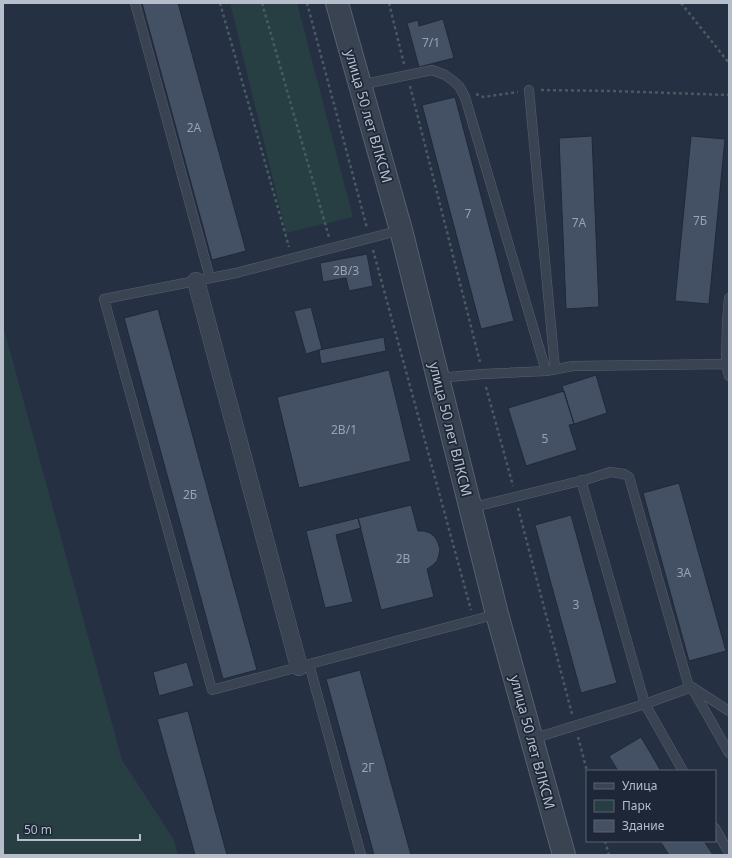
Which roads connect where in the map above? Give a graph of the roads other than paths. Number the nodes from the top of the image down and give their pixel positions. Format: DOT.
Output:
graph roads {
  1 [pos="135,3"];
  2 [pos="337,3"];
  3 [pos="360,85"];
  4 [pos="529,90"];
  5 [pos="400,230"];
  6 [pos="203,280"];
  7 [pos="729,298"];
  8 [pos="728,364"];
  9 [pos="551,370"];
  10 [pos="729,376"];
  11 [pos="438,378"];
  12 [pos="581,480"];
  13 [pos="470,508"];
  14 [pos="497,614"];
  15 [pos="304,665"];
  16 [pos="692,687"];
  17 [pos="645,704"];
  18 [pos="729,711"];
  19 [pos="532,739"];
  20 [pos="729,753"];
  21 [pos="682,770"];
  22 [pos="716,830"];
  23 [pos="729,853"];
  24 [pos="361,855"];
  25 [pos="564,855"];
  1 -- 6 [label="lane"];
  2 -- 3 [label="street, улица 50 лет ВЛКСМ"];
  3 -- 5 [label="street, улица 50 лет ВЛКСМ"];
  3 -- 9 [label="lane"];
  4 -- 9 [label="lane"];
  5 -- 6 [label="lane"];
  5 -- 11 [label="street, улица 50 лет ВЛКСМ"];
  6 -- 15 [label="street"];
  6 -- 15 [label="lane"];
  7 -- 8 [label="lane"];
  8 -- 9 [label="lane"];
  8 -- 10 [label="lane"];
  9 -- 11 [label="lane"];
  11 -- 13 [label="street, улица 50 лет ВЛКСМ"];
  12 -- 13 [label="lane"];
  12 -- 16 [label="lane"];
  12 -- 17 [label="lane"];
  13 -- 14 [label="street, улица 50 лет ВЛКСМ"];
  14 -- 15 [label="lane"];
  14 -- 19 [label="street, улица 50 лет ВЛКСМ"];
  15 -- 24 [label="lane"];
  16 -- 17 [label="lane"];
  16 -- 18 [label="lane"];
  16 -- 20 [label="lane"];
  17 -- 19 [label="lane"];
  17 -- 21 [label="lane"];
  19 -- 25 [label="street, улица 50 лет ВЛКСМ"];
  22 -- 23 [label="lane"];
}
